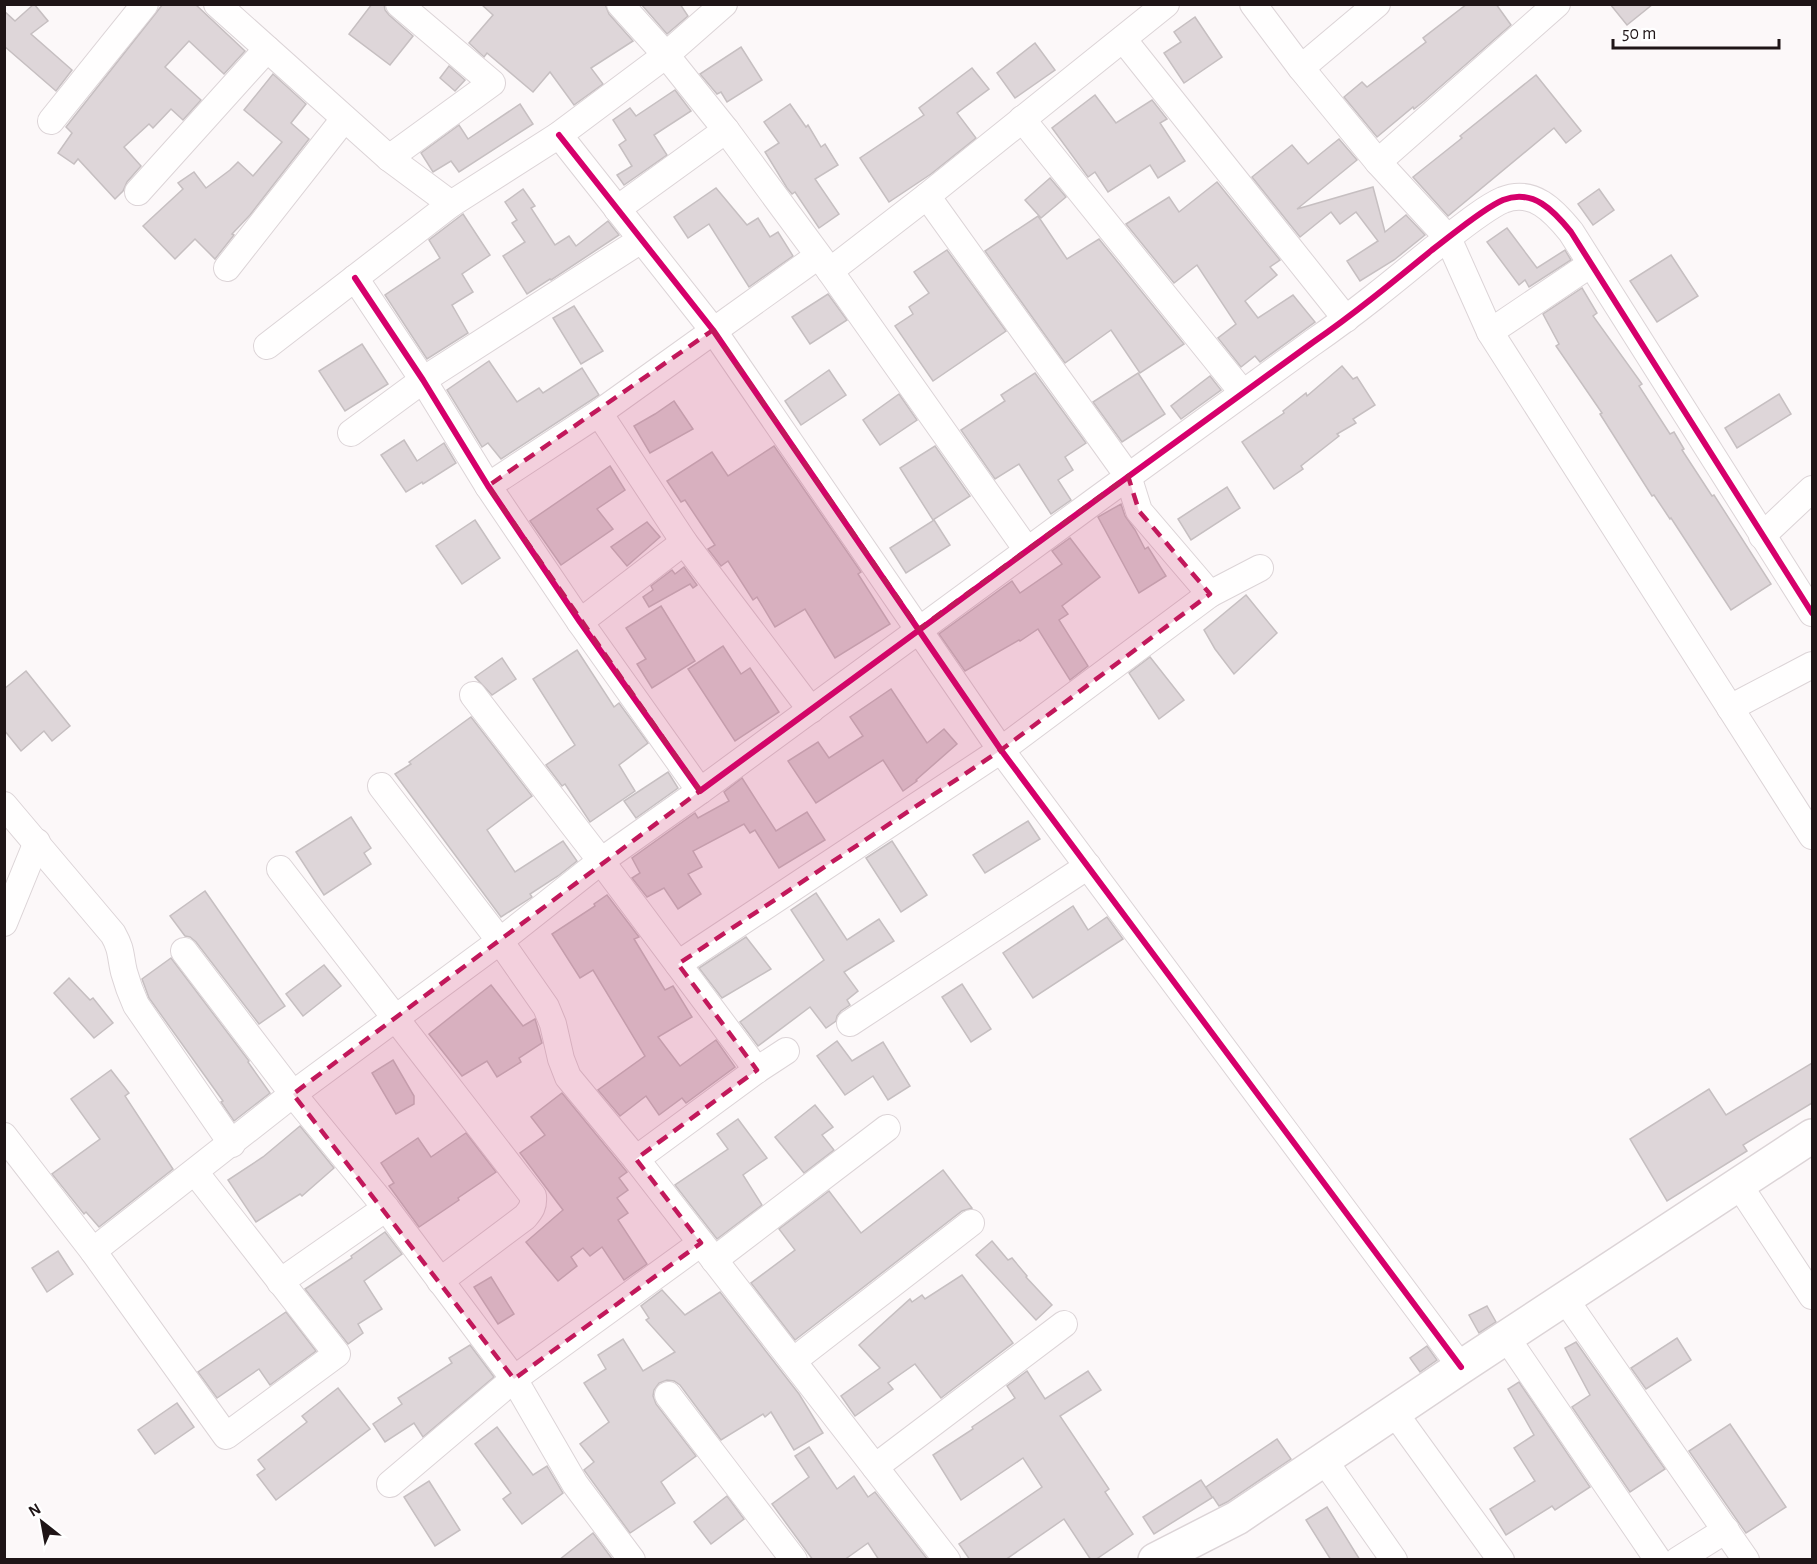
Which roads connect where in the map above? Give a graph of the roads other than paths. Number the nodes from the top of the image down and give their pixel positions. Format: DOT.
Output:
graph roads {
  1 [pos="144,4"];
  2 [pos="217,4"];
  3 [pos="399,4"];
  4 [pos="620,4"];
  5 [pos="724,4"];
  6 [pos="1166,4"];
  7 [pos="1253,4"];
  8 [pos="1377,4"];
  9 [pos="1557,4"];
  10 [pos="1123,39"];
  11 [pos="267,49"];
  12 [pos="666,55"];
  13 [pos="1301,68"];
  14 [pos="344,119"];
  15 [pos="1022,119"];
  16 [pos="51,122"];
  17 [pos="726,130"];
  18 [pos="559,135"];
  19 [pos="389,158"];
  20 [pos="1378,162"];
  21 [pos="138,192"];
  22 [pos="927,196"];
  23 [pos="451,204"];
  24 [pos="617,209"];
  25 [pos="1448,238"];
  26 [pos="641,240"];
  27 [pos="824,263"];
  28 [pos="1592,264"];
  29 [pos="227,268"];
  30 [pos="355,278"];
  31 [pos="1346,319"];
  32 [pos="713,330"];
  33 [pos="1490,332"];
  34 [pos="267,346"];
  35 [pos="423,380"];
  36 [pos="1243,393"];
  37 [pos="599,412"];
  38 [pos="351,433"];
  39 [pos="1128,476"];
  40 [pos="488,486"];
  41 [pos="1812,489"];
  42 [pos="1762,536"];
  43 [pos="684,542"];
  44 [pos="1027,550"];
  45 [pos="1260,568"];
  46 [pos="1210,594"];
  47 [pos="1812,613"];
  48 [pos="580,622"];
  49 [pos="919,630"];
  50 [pos="1812,665"];
  51 [pos="473,695"];
  52 [pos="1730,708"];
  53 [pos="811,710"];
  54 [pos="1001,750"];
  55 [pos="381,786"];
  56 [pos="700,792"];
  57 [pos="8,817"];
  58 [pos="1812,836"];
  59 [pos="37,842"];
  60 [pos="601,861"];
  61 [pos="1088,866"];
  62 [pos="280,869"];
  63 [pos="4,923"];
  64 [pos="500,941"];
  65 [pos="184,951"];
  66 [pos="678,964"];
  67 [pos="396,1018"];
  68 [pos="850,1023"];
  69 [pos="786,1051"];
  70 [pos="757,1070"];
  71 [pos="293,1094"];
  72 [pos="887,1128"];
  73 [pos="4,1136"];
  74 [pos="1812,1136"];
  75 [pos="232,1144"];
  76 [pos="636,1159"];
  77 [pos="195,1172"];
  78 [pos="1739,1185"];
  79 [pos="386,1208"];
  80 [pos="971,1222"];
  81 [pos="93,1251"];
  82 [pos="708,1252"];
  83 [pos="440,1281"];
  84 [pos="280,1282"];
  85 [pos="1812,1296"];
  86 [pos="1564,1299"];
  87 [pos="1064,1324"];
  88 [pos="1506,1337"];
  89 [pos="793,1361"];
  90 [pos="1461,1366"];
  91 [pos="514,1379"];
  92 [pos="668,1395"];
  93 [pos="1394,1412"];
  94 [pos="1324,1460"];
  95 [pos="875,1467"];
  96 [pos="390,1484"];
  97 [pos="1726,1530"];
  98 [pos="632,1560"];
  99 [pos="794,1560"];
  100 [pos="947,1560"];
  101 [pos="1155,1560"];
  102 [pos="1394,1560"];
  103 [pos="1501,1560"];
  104 [pos="1658,1560"];
  105 [pos="1678,1560"];
  106 [pos="1746,1560"];
  1 -- 16 [label="street"];
  2 -- 11 [label="street"];
  3 -- 19 [label="street"];
  4 -- 12 [label="street"];
  5 -- 12 [label="street"];
  6 -- 10 [label="street"];
  7 -- 13 [label="street"];
  8 -- 13 [label="street"];
  9 -- 20 [label="street"];
  10 -- 15 [label="street"];
  10 -- 31 [label="street"];
  11 -- 14 [label="street"];
  11 -- 21 [label="street"];
  12 -- 17 [label="street"];
  12 -- 18 [label="street"];
  13 -- 20 [label="street"];
  14 -- 19 [label="street"];
  14 -- 29 [label="street"];
  15 -- 22 [label="street"];
  15 -- 36 [label="street"];
  17 -- 24 [label="street"];
  17 -- 27 [label="street"];
  18 -- 23 [label="street"];
  18 -- 24 [label="street"];
  19 -- 23 [label="street"];
  20 -- 25 [label="street"];
  22 -- 27 [label="street"];
  22 -- 39 [label="street"];
  23 -- 30 [label="street"];
  24 -- 26 [label="street"];
  25 -- 28 [label="street"];
  25 -- 31 [label="street"];
  25 -- 33 [label="street"];
  26 -- 32 [label="street"];
  26 -- 35 [label="street"];
  27 -- 32 [label="street"];
  27 -- 44 [label="street"];
  28 -- 33 [label="street"];
  28 -- 42 [label="street"];
  30 -- 34 [label="street"];
  30 -- 35 [label="street"];
  31 -- 36 [label="street"];
  32 -- 37 [label="street"];
  32 -- 49 [label="street"];
  33 -- 52 [label="street"];
  35 -- 38 [label="street"];
  35 -- 40 [label="street"];
  36 -- 39 [label="street"];
  37 -- 40 [label="street"];
  37 -- 43 [label="street"];
  39 -- 44 [label="street"];
  39 -- 46 [label="street"];
  40 -- 48 [label="street"];
  41 -- 42 [label="street"];
  42 -- 47 [label="street"];
  43 -- 48 [label="street"];
  43 -- 53 [label="street"];
  44 -- 49 [label="street"];
  45 -- 46 [label="street"];
  46 -- 54 [label="street"];
  48 -- 56 [label="street"];
  49 -- 53 [label="street"];
  49 -- 54 [label="street"];
  50 -- 52 [label="street"];
  51 -- 60 [label="street"];
  52 -- 58 [label="street"];
  53 -- 56 [label="street"];
  54 -- 61 [label="street"];
  54 -- 66 [label="street"];
  55 -- 64 [label="street"];
  56 -- 60 [label="street"];
  57 -- 59 [label="street"];
  59 -- 63 [label="street"];
  59 -- 75 [label="street"];
  60 -- 64 [label="street"];
  60 -- 66 [label="street"];
  61 -- 68 [label="street"];
  61 -- 90 [label="street"];
  62 -- 67 [label="street"];
  64 -- 67 [label="street"];
  64 -- 76 [label="street"];
  65 -- 71 [label="street"];
  66 -- 70 [label="street"];
  67 -- 71 [label="street"];
  67 -- 83 [label="street"];
  69 -- 70 [label="street"];
  70 -- 76 [label="street"];
  71 -- 75 [label="street"];
  71 -- 79 [label="street"];
  72 -- 82 [label="street"];
  73 -- 81 [label="street"];
  74 -- 78 [label="street"];
  75 -- 77 [label="street"];
  76 -- 82 [label="street"];
  77 -- 81 [label="street"];
  77 -- 84 [label="street"];
  78 -- 85 [label="street"];
  78 -- 86 [label="street"];
  79 -- 83 [label="street"];
  79 -- 84 [label="street"];
  80 -- 89 [label="street"];
  81 -- 84 [label="street"];
  82 -- 89 [label="street"];
  82 -- 91 [label="street"];
  83 -- 91 [label="street"];
  86 -- 88 [label="street"];
  86 -- 97 [label="street"];
  87 -- 95 [label="street"];
  88 -- 90 [label="street"];
  88 -- 104 [label="street"];
  89 -- 95 [label="street"];
  90 -- 93 [label="street"];
  91 -- 96 [label="street"];
  91 -- 98 [label="street"];
  92 -- 99 [label="street"];
  93 -- 94 [label="street"];
  93 -- 103 [label="street"];
  94 -- 101 [label="street"];
  94 -- 102 [label="street"];
  95 -- 100 [label="street"];
  97 -- 105 [label="street"];
  97 -- 106 [label="street"];
}
